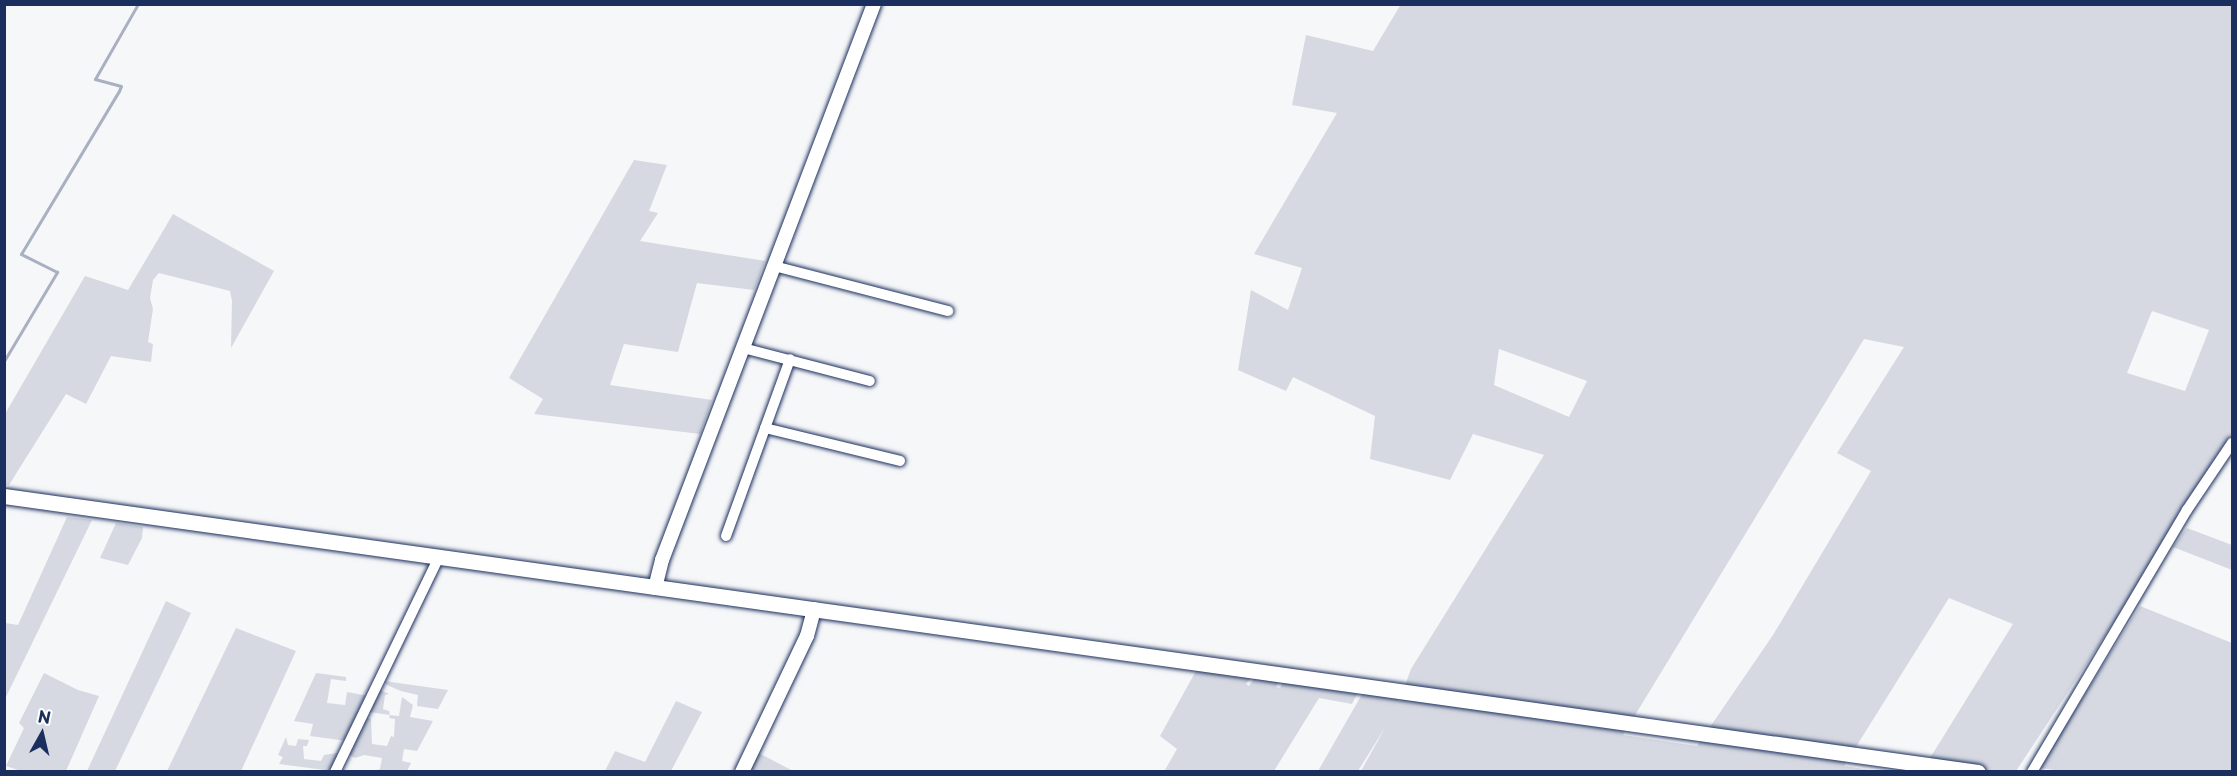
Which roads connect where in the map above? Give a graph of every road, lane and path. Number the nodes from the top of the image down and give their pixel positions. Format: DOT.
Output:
graph roads {
  1 [pos="874,4"];
  2 [pos="774,266"];
  3 [pos="948,311"];
  4 [pos="743,348"];
  5 [pos="790,359"];
  6 [pos="870,381"];
  7 [pos="765,428"];
  8 [pos="2232,443"];
  9 [pos="900,462"];
  10 [pos="4,496"];
  11 [pos="726,536"];
  12 [pos="439,557"];
  13 [pos="655,588"];
  14 [pos="814,609"];
  15 [pos="335,771"];
  16 [pos="742,771"];
  17 [pos="1978,771"];
  18 [pos="2032,771"];
  1 -- 2 [label="street"];
  2 -- 3 [label="street"];
  2 -- 4 [label="street"];
  4 -- 5 [label="street"];
  4 -- 13 [label="street"];
  5 -- 6 [label="street"];
  5 -- 7 [label="street"];
  7 -- 9 [label="street"];
  7 -- 11 [label="street"];
  8 -- 18 [label="street"];
  10 -- 12 [label="main road"];
  12 -- 13 [label="main road"];
  12 -- 15 [label="street"];
  13 -- 14 [label="main road"];
  14 -- 16 [label="street"];
  14 -- 17 [label="main road"];
}
